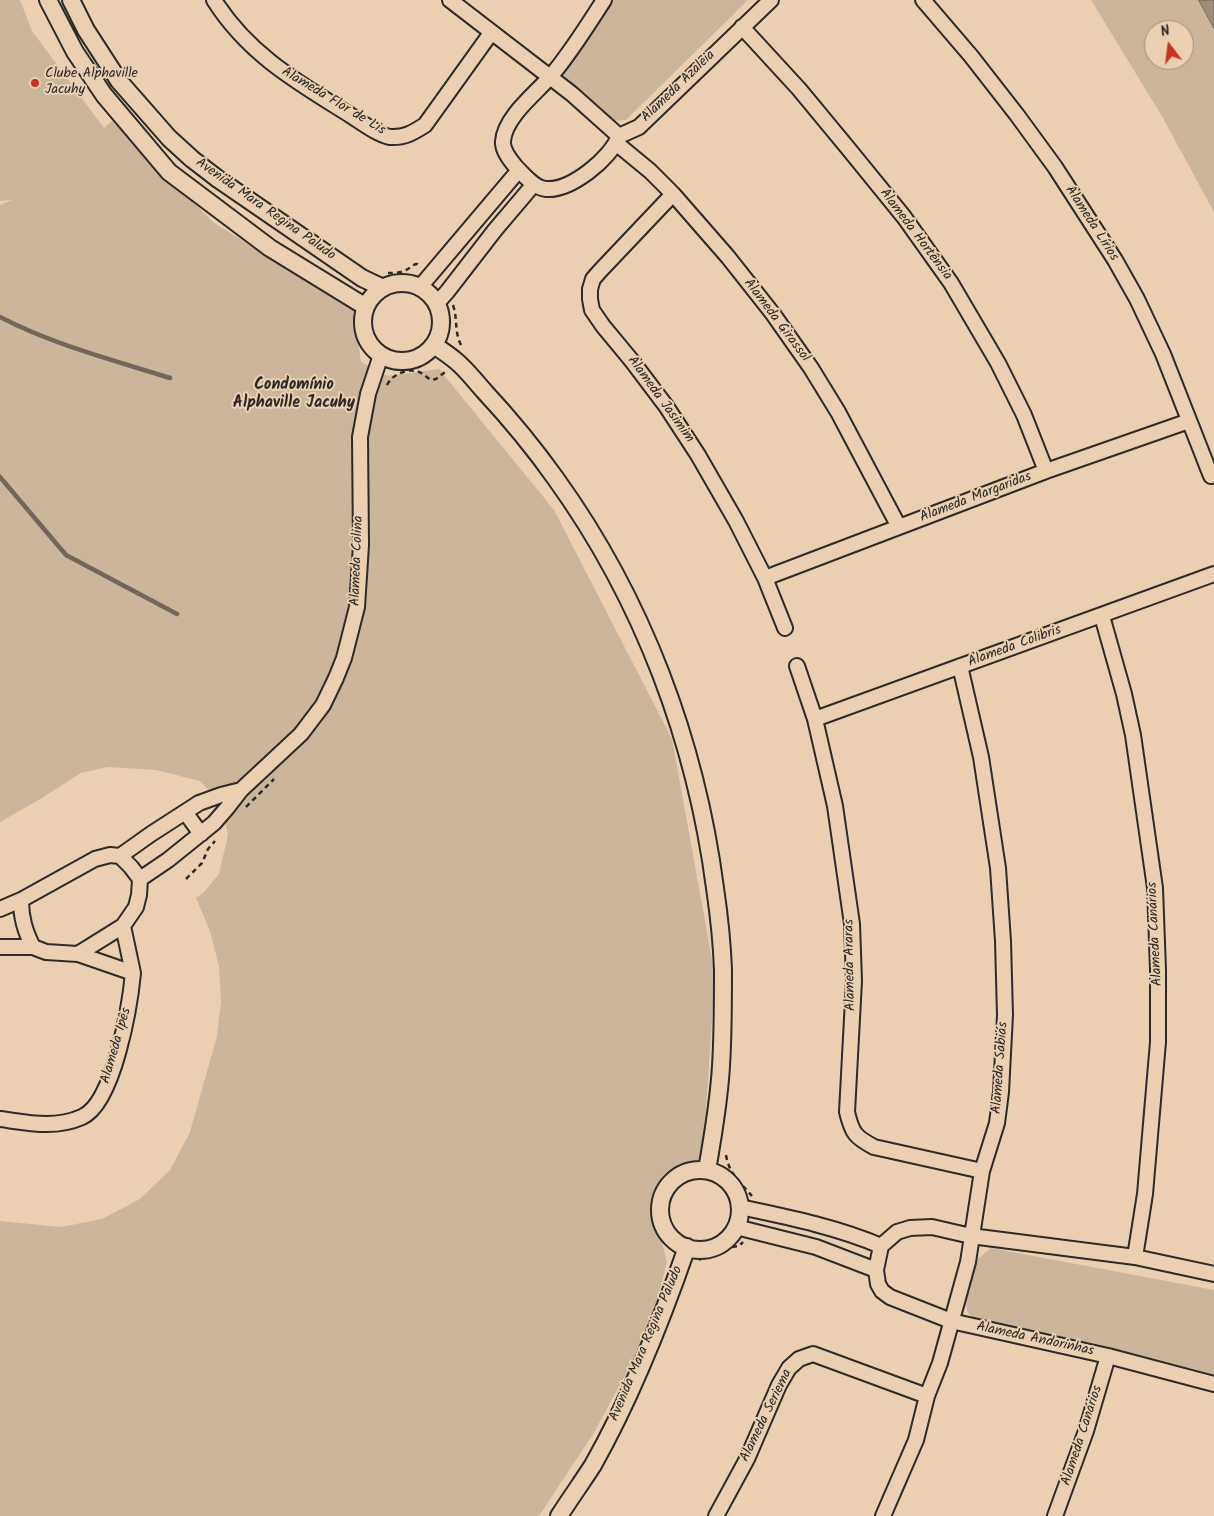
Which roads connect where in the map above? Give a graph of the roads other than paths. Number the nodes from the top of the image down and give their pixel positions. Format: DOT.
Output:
graph roads {
  1 [pos="48,0"];
  2 [pos="71,0"];
  3 [pos="214,0"];
  4 [pos="450,0"];
  5 [pos="604,0"];
  6 [pos="771,0"];
  7 [pos="923,0"];
  8 [pos="742,27"];
  9 [pos="491,32"];
  10 [pos="550,77"];
  11 [pos="618,139"];
  12 [pos="519,170"];
  13 [pos="534,184"];
  14 [pos="674,194"];
  15 [pos="479,217"];
  16 [pos="495,230"];
  17 [pos="425,281"];
  18 [pos="383,288"];
  19 [pos="442,298"];
  20 [pos="366,307"];
  21 [pos="434,345"];
  22 [pos="381,355"];
  23 [pos="1189,421"];
  24 [pos="1046,471"];
  25 [pos="1211,476"];
  26 [pos="899,527"];
  27 [pos="1214,574"];
  28 [pos="765,578"];
  29 [pos="1102,616"];
  30 [pos="785,628"];
  31 [pos="798,666"];
  32 [pos="960,666"];
  33 [pos="815,718"];
  34 [pos="241,790"];
  35 [pos="185,812"];
  36 [pos="201,834"];
  37 [pos="120,856"];
  38 [pos="140,879"];
  39 [pos="21,900"];
  40 [pos="0,909"];
  41 [pos="123,926"];
  42 [pos="0,947"];
  43 [pos="33,947"];
  44 [pos="78,954"];
  45 [pos="133,973"];
  46 [pos="0,1119"];
  47 [pos="708,1170"];
  48 [pos="982,1171"];
  49 [pos="748,1208"];
  50 [pos="821,1226"];
  51 [pos="736,1227"];
  52 [pos="971,1236"];
  53 [pos="881,1246"];
  54 [pos="816,1247"];
  55 [pos="691,1254"];
  56 [pos="1135,1257"];
  57 [pos="876,1270"];
  58 [pos="1214,1274"];
  59 [pos="951,1322"];
  60 [pos="1108,1356"];
  61 [pos="1214,1384"];
  62 [pos="927,1396"];
  63 [pos="559,1516"];
  64 [pos="716,1516"];
  65 [pos="883,1516"];
  66 [pos="1056,1516"];
  1 -- 20 [label="street, Avenida Mara Regina Paludo"];
  2 -- 18 [label="street, Avenida Mara Regina Paludo"];
  3 -- 9 [label="street, Alameda Flor de Lis"];
  4 -- 9 [label="street, Alameda Girassol"];
  5 -- 10 [label="street"];
  6 -- 8 [label="street, Alameda Azaleia"];
  7 -- 23 [label="street, Alameda Lírios"];
  8 -- 11 [label="street, Alameda Azaleia"];
  8 -- 24 [label="street, Alameda Hortênsia"];
  9 -- 10 [label="street, Alameda Girassol"];
  10 -- 11 [label="street, Alameda Girassol"];
  10 -- 12 [label="street"];
  11 -- 13 [label="street, Alameda Azaleia"];
  11 -- 14 [label="street, Alameda Girassol"];
  12 -- 13 [label="street"];
  12 -- 15 [label="street"];
  13 -- 16 [label="street"];
  14 -- 26 [label="street, Alameda Girassol"];
  14 -- 28 [label="street, Alameda Jasimim"];
  15 -- 16 [label="street"];
  15 -- 17 [label="street"];
  16 -- 19 [label="street"];
  17 -- 18 [label="street"];
  17 -- 19 [label="street"];
  18 -- 20 [label="street"];
  19 -- 21 [label="street"];
  20 -- 22 [label="street"];
  21 -- 22 [label="street"];
  21 -- 47 [label="street"];
  22 -- 34 [label="street, Alameda Colina"];
  23 -- 24 [label="street, Alameda Margaridas"];
  23 -- 25 [label="street, Alameda Lírios"];
  24 -- 26 [label="street, Alameda Margaridas"];
  26 -- 28 [label="street, Alameda Margaridas"];
  27 -- 29 [label="street, Alameda Colibris"];
  28 -- 30 [label="street, Alameda Jasimim"];
  29 -- 32 [label="street, Alameda Colibris"];
  29 -- 56 [label="street, Alameda Canários"];
  31 -- 33 [label="street, Alameda Araras"];
  32 -- 33 [label="street, Alameda Colibris"];
  32 -- 48 [label="street, Alameda Sabiás"];
  33 -- 48 [label="street, Alameda Araras"];
  34 -- 35 [label="street"];
  34 -- 36 [label="street, Alameda Colina"];
  35 -- 36 [label="street"];
  35 -- 37 [label="street"];
  36 -- 38 [label="street, Alameda Colina"];
  37 -- 38 [label="street"];
  37 -- 39 [label="street"];
  38 -- 41 [label="street"];
  39 -- 40 [label="street"];
  39 -- 43 [label="street"];
  41 -- 44 [label="street"];
  41 -- 45 [label="street, Alameda Ipês"];
  42 -- 43 [label="street"];
  43 -- 44 [label="street"];
  44 -- 45 [label="street"];
  45 -- 46 [label="street, Alameda Ipês"];
  47 -- 49 [label="street"];
  47 -- 55 [label="street"];
  48 -- 52 [label="street, Alameda Sabiás"];
  49 -- 50 [label="street"];
  49 -- 51 [label="street"];
  50 -- 53 [label="street"];
  50 -- 54 [label="street"];
  51 -- 54 [label="street"];
  51 -- 55 [label="street"];
  52 -- 53 [label="street"];
  52 -- 56 [label="street"];
  52 -- 59 [label="street, Alameda Sabiás"];
  53 -- 57 [label="street"];
  54 -- 57 [label="street"];
  55 -- 63 [label="street, Avenida Mara Regina Paludo"];
  56 -- 58 [label="street"];
  57 -- 59 [label="street, Alameda Andorinhas"];
  59 -- 60 [label="street, Alameda Andorinhas"];
  59 -- 62 [label="street, Alameda Sabiás"];
  60 -- 61 [label="street, Alameda Andorinhas"];
  60 -- 66 [label="street, Alameda Canários"];
  62 -- 64 [label="street, Alameda Seriema"];
  62 -- 65 [label="street, Alameda Sabiás"];
}
